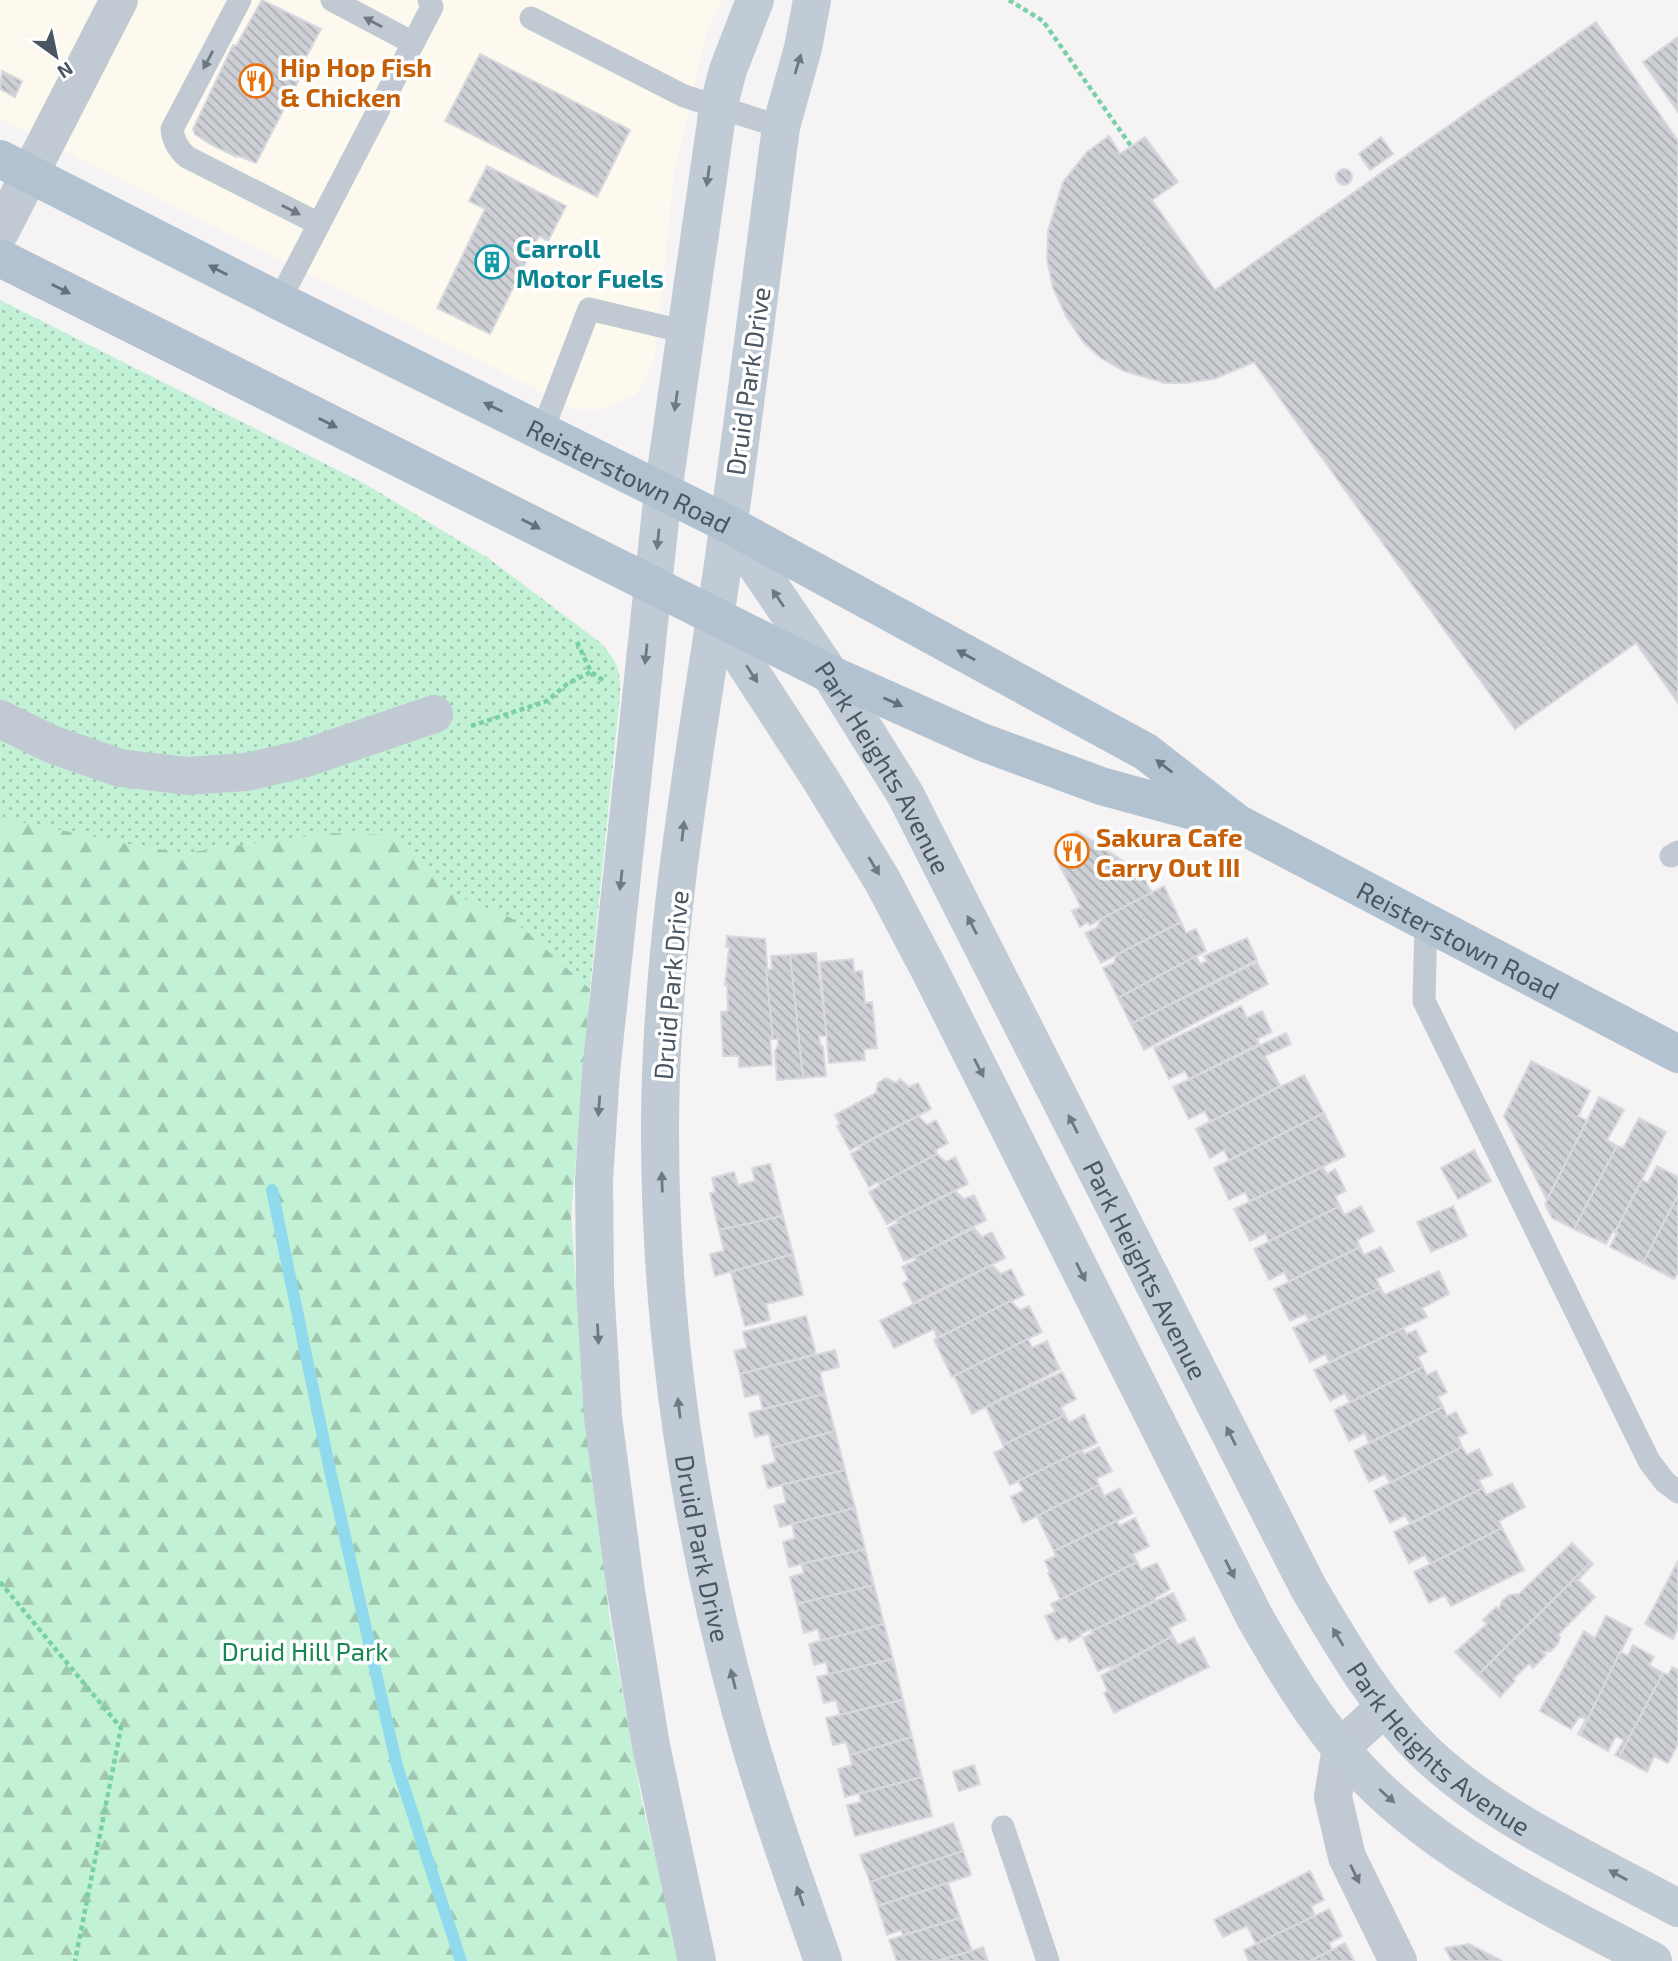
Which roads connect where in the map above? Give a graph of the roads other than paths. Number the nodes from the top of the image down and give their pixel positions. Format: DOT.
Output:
graph roads {
  1 [pos="119,0"];
  2 [pos="240,0"];
  3 [pos="332,0"];
  4 [pos="429,0"];
  5 [pos="755,0"];
  6 [pos="812,0"];
  7 [pos="531,18"];
  8 [pos="413,43"];
  9 [pos="718,108"];
  10 [pos="781,127"];
  11 [pos="15,167"];
  12 [pos="319,224"];
  13 [pos="0,232"];
  14 [pos="0,258"];
  15 [pos="279,301"];
  16 [pos="686,332"];
  17 [pos="542,432"];
  18 [pos="663,492"];
  19 [pos="728,524"];
  20 [pos="653,586"];
  21 [pos="715,617"];
  22 [pos="830,674"];
  23 [pos="434,714"];
  24 [pos="0,719"];
  25 [pos="1237,823"];
  26 [pos="1426,922"];
  27 [pos="1678,1054"];
  28 [pos="1678,1492"];
  29 [pos="1385,1707"];
  30 [pos="1341,1747"];
  31 [pos="1003,1827"];
  32 [pos="1678,1908"];
  33 [pos="697,1961"];
  34 [pos="823,1961"];
  35 [pos="1048,1961"];
  36 [pos="1398,1961"];
  37 [pos="1653,1961"];
  1 -- 11 [label="street"];
  2 -- 12 [label="lane, one-way"];
  8 -- 3 [label="lane, one-way"];
  4 -- 8 [label="lane"];
  5 -- 9 [label="main road"];
  10 -- 6 [label="main road, Druid Park Drive, one-way"];
  7 -- 9 [label="lane"];
  8 -- 12 [label="lane"];
  9 -- 10 [label="lane"];
  9 -- 16 [label="main road, one-way"];
  10 -- 19 [label="main road, Druid Park Drive"];
  11 -- 13 [label="street"];
  15 -- 11 [label="main road, Reisterstown Road, one-way"];
  12 -- 15 [label="lane"];
  14 -- 20 [label="main road, Reisterstown Road, one-way"];
  17 -- 15 [label="main road, Reisterstown Road, one-way"];
  16 -- 17 [label="lane"];
  16 -- 18 [label="main road, one-way"];
  17 -- 18 [label="main road, Reisterstown Road"];
  18 -- 19 [label="main road, Reisterstown Road"];
  18 -- 20 [label="main road, one-way"];
  19 -- 21 [label="main road, Druid Park Drive"];
  22 -- 19 [label="main road, Park Heights Avenue, one-way"];
  25 -- 19 [label="main road, Reisterstown Road, one-way"];
  20 -- 21 [label="main road, Reisterstown Road"];
  20 -- 33 [label="main road, one-way"];
  21 -- 22 [label="main road, Reisterstown Road"];
  21 -- 30 [label="main road, one-way"];
  34 -- 21 [label="main road, Druid Park Drive, one-way"];
  22 -- 25 [label="main road, Reisterstown Road, one-way"];
  29 -- 22 [label="main road, Park Heights Avenue, one-way"];
  23 -- 24 [label="street"];
  25 -- 26 [label="main road, Reisterstown Road"];
  26 -- 27 [label="main road, Reisterstown Road"];
  26 -- 28 [label="lane"];
  29 -- 30 [label="street"];
  32 -- 29 [label="main road, Park Heights Avenue, one-way"];
  30 -- 36 [label="street, one-way"];
  30 -- 37 [label="main road, one-way"];
  31 -- 35 [label="lane"];
}
